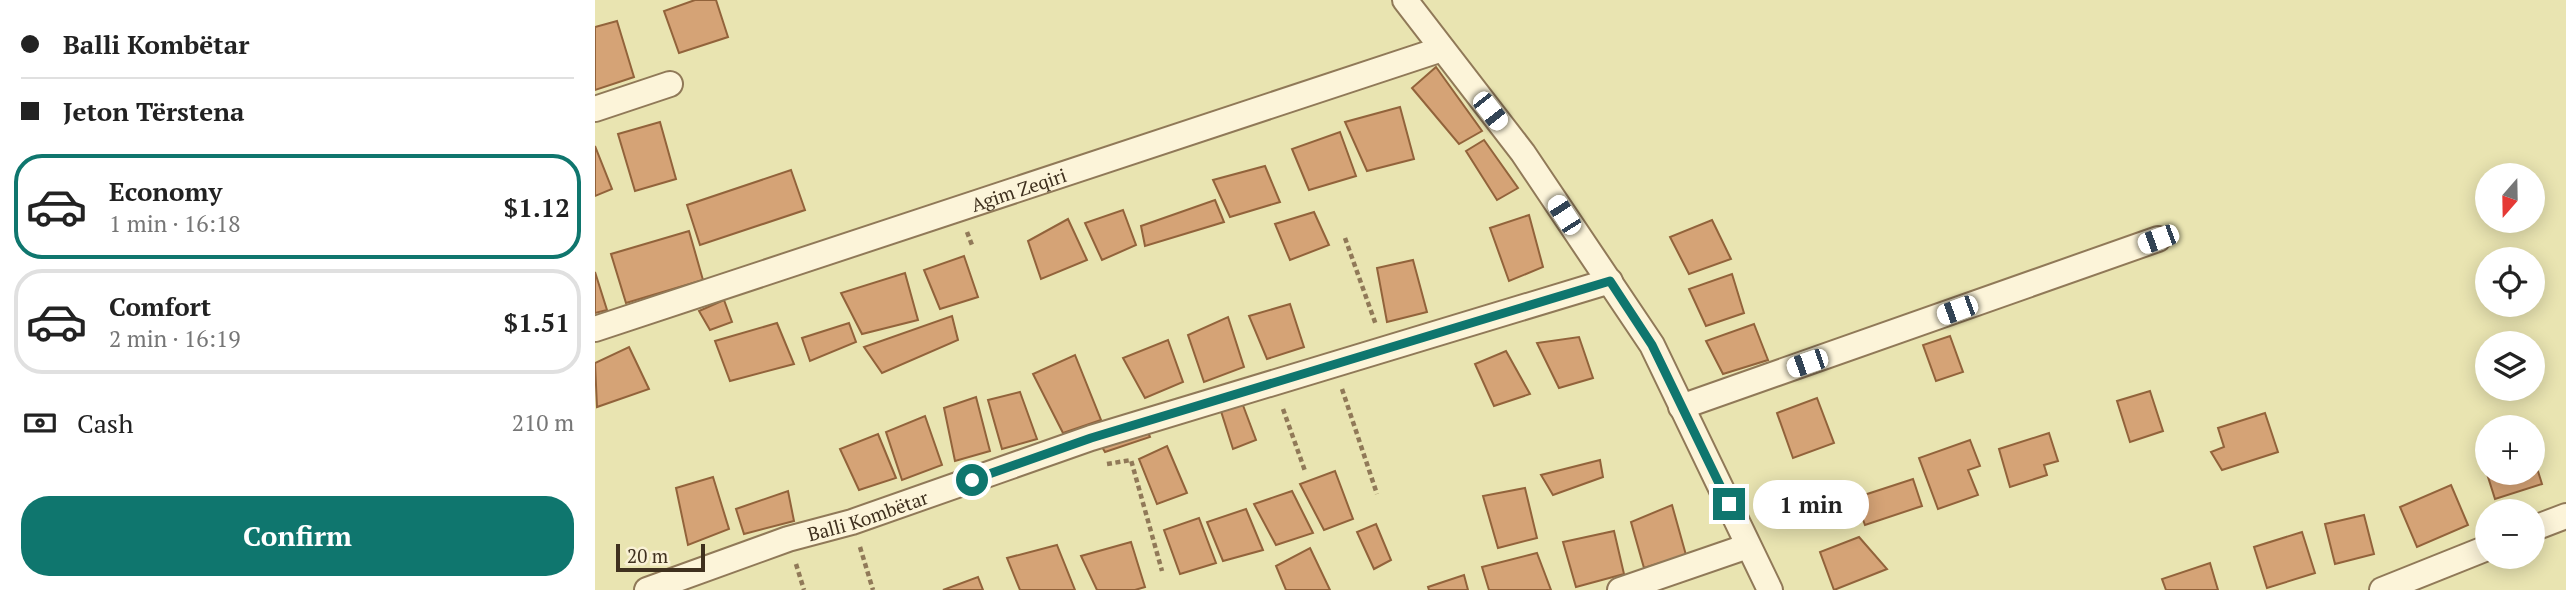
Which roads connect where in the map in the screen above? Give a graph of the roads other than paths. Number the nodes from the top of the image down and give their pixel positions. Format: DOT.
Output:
graph roads {
  1 [pos="1405,0"];
  2 [pos="1442,49"];
  3 [pos="670,84"];
  4 [pos="595,109"];
  5 [pos="2158,239"];
  6 [pos="1610,281"];
  7 [pos="595,329"];
  8 [pos="1681,407"];
  9 [pos="2566,516"];
  10 [pos="2545,524"];
  11 [pos="1748,546"];
  12 [pos="2475,553"];
  13 [pos="647,590"];
  14 [pos="1620,590"];
  15 [pos="1770,590"];
  16 [pos="2382,590"];
  1 -- 2 [label="street"];
  2 -- 6 [label="street"];
  2 -- 7 [label="street, Agim Zeqiri"];
  3 -- 4 [label="street"];
  5 -- 8 [label="street"];
  6 -- 8 [label="street"];
  6 -- 13 [label="street, Balli Kombëtar"];
  8 -- 11 [label="street"];
  9 -- 10 [label="street"];
  11 -- 14 [label="street"];
  11 -- 15 [label="street"];
  12 -- 16 [label="street"];
}
